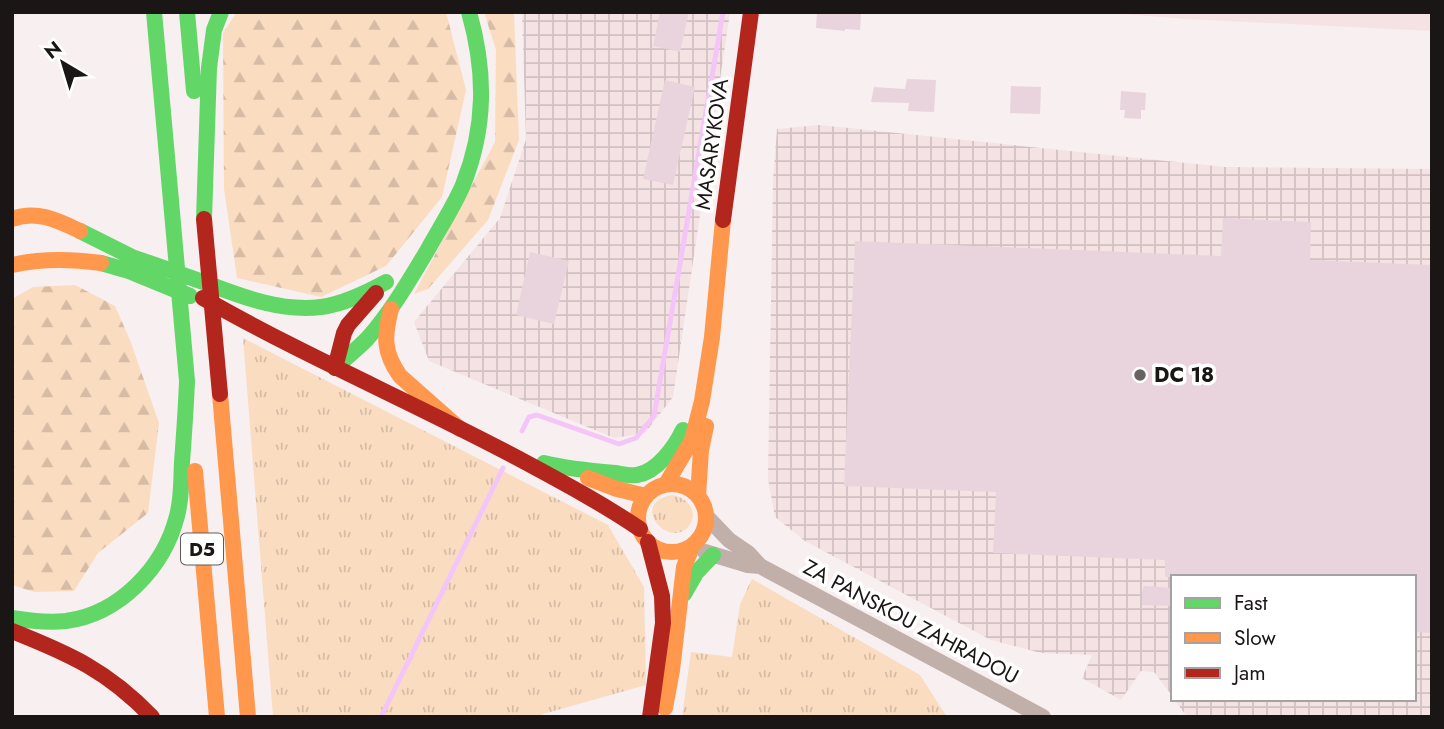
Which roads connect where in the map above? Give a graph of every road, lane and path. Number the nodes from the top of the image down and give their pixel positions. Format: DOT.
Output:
graph roads {
  1 [pos="154,12"];
  2 [pos="187,12"];
  3 [pos="221,12"];
  4 [pos="469,12"];
  5 [pos="751,12"];
  6 [pos="12,219"];
  7 [pos="204,219"];
  8 [pos="440,229"];
  9 [pos="135,258"];
  10 [pos="12,265"];
  11 [pos="386,282"];
  12 [pos="717,282"];
  13 [pos="391,306"];
  14 [pos="221,309"];
  15 [pos="335,368"];
  16 [pos="187,381"];
  17 [pos="460,429"];
  18 [pos="519,458"];
  19 [pos="567,469"];
  20 [pos="666,484"];
  21 [pos="646,496"];
  22 [pos="698,496"];
  23 [pos="706,516"];
  24 [pos="644,536"];
  25 [pos="689,550"];
  26 [pos="713,555"];
  27 [pos="760,566"];
  28 [pos="681,599"];
  29 [pos="12,618"];
  30 [pos="12,631"];
  31 [pos="152,717"];
  32 [pos="217,717"];
  33 [pos="248,717"];
  34 [pos="650,717"];
  35 [pos="663,717"];
  36 [pos="1043,717"];
  1 -- 16 [label="main road, D5, bridge"];
  2 -- 7 [label="main road, D5"];
  3 -- 7 [label="main road"];
  4 -- 8 [label="main road"];
  5 -- 12 [label="main road, MASARYKOVA"];
  6 -- 9 [label="main road"];
  7 -- 33 [label="main road, D5, bridge"];
  8 -- 11 [label="main road"];
  8 -- 13 [label="main road"];
  9 -- 11 [label="main road"];
  9 -- 14 [label="main road"];
  10 -- 14 [label="main road"];
  11 -- 15 [label="main road"];
  12 -- 19 [label="main road"];
  12 -- 20 [label="main road, MASARYKOVA"];
  12 -- 22 [label="main road, MASARYKOVA"];
  13 -- 15 [label="main road"];
  13 -- 17 [label="main road"];
  14 -- 15 [label="main road"];
  15 -- 17 [label="main road"];
  16 -- 29 [label="main road"];
  16 -- 32 [label="main road, D5"];
  17 -- 18 [label="main road"];
  18 -- 19 [label="main road"];
  18 -- 24 [label="main road"];
  19 -- 21 [label="main road"];
  20 -- 21 [label="main road"];
  20 -- 22 [label="main road"];
  21 -- 24 [label="main road"];
  22 -- 23 [label="main road"];
  23 -- 25 [label="main road"];
  23 -- 27 [label="street, ZA PANSKOU ZAHRADOU"];
  24 -- 25 [label="main road"];
  24 -- 34 [label="main road"];
  25 -- 26 [label="street, ZA PANSKOU ZAHRADOU"];
  25 -- 28 [label="main road"];
  26 -- 27 [label="street, ZA PANSKOU ZAHRADOU"];
  26 -- 28 [label="main road"];
  27 -- 36 [label="street, ZA PANSKOU ZAHRADOU"];
  28 -- 35 [label="main road"];
  30 -- 31 [label="main road"];
}
